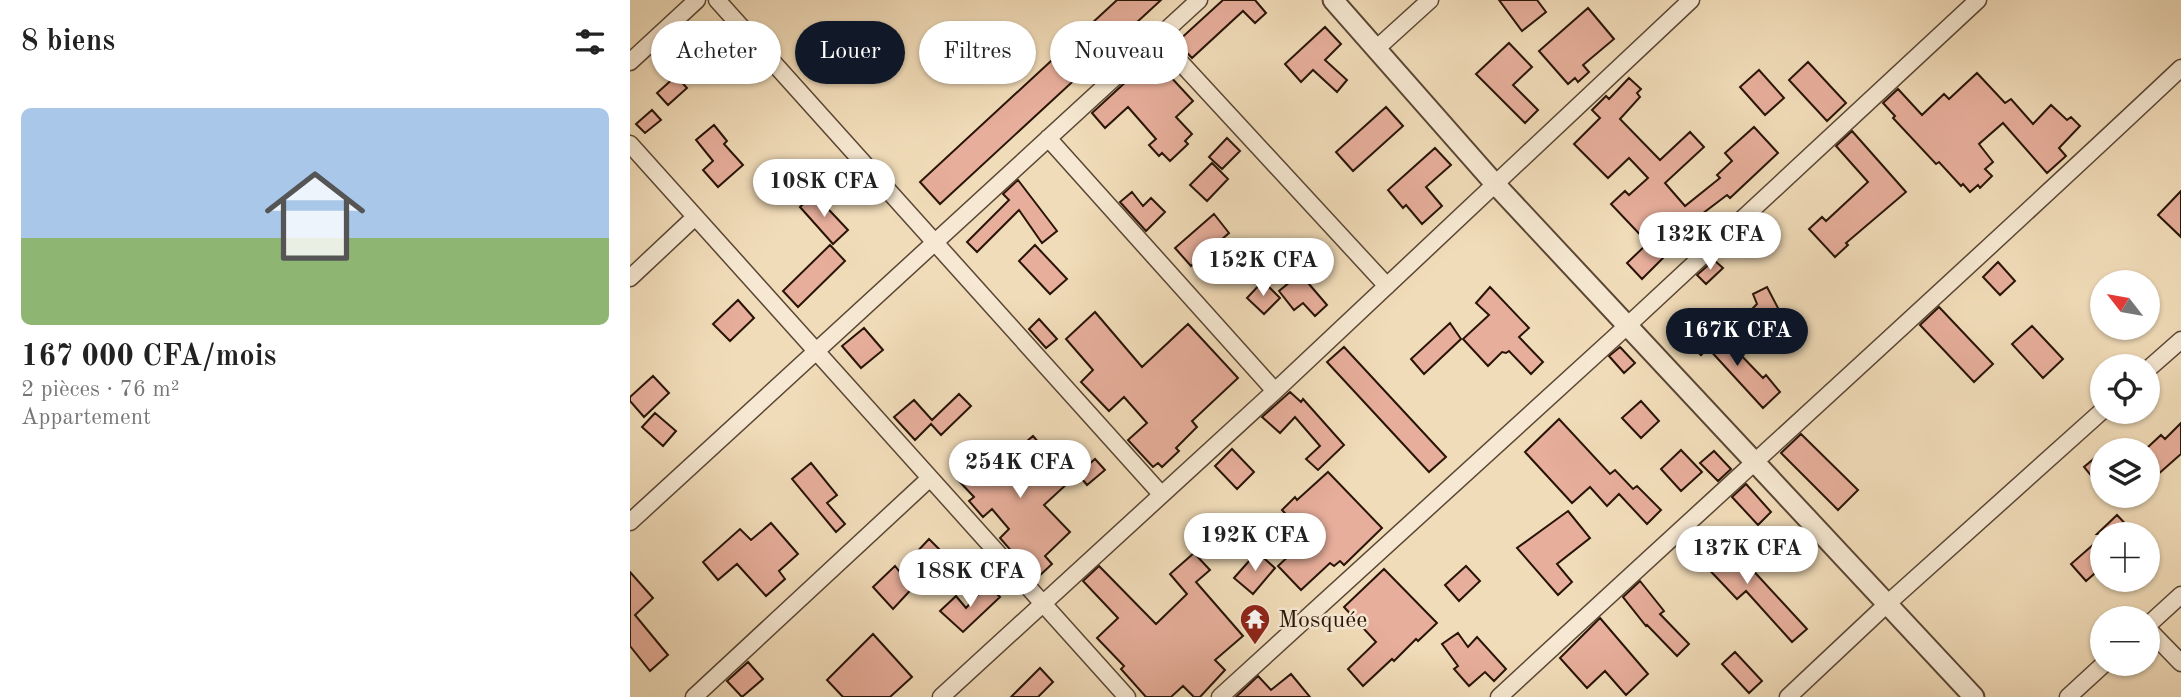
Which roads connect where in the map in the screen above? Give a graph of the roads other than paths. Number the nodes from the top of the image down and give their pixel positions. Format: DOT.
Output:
graph roads {
  1 [pos="696,0"];
  2 [pos="717,0"];
  3 [pos="1199,0"];
  4 [pos="1333,0"];
  5 [pos="1430,0"];
  6 [pos="1691,0"];
  7 [pos="1978,0"];
  8 [pos="1176,21"];
  9 [pos="1376,49"];
  10 [pos="630,62"];
  11 [pos="2181,68"];
  12 [pos="1188,70"];
  13 [pos="1107,84"];
  14 [pos="1048,138"];
  15 [pos="630,144"];
  16 [pos="1496,185"];
  17 [pos="695,217"];
  18 [pos="935,242"];
  19 [pos="630,278"];
  20 [pos="1387,286"];
  21 [pos="1627,326"];
  22 [pos="2181,340"];
  23 [pos="816,351"];
  24 [pos="2160,359"];
  25 [pos="1275,391"];
  26 [pos="2090,422"];
  27 [pos="1754,461"];
  28 [pos="930,478"];
  29 [pos="1161,494"];
  30 [pos="630,522"];
  31 [pos="2181,595"];
  32 [pos="1043,603"];
  33 [pos="1887,604"];
  34 [pos="2160,615"];
  35 [pos="2160,641"];
  36 [pos="2181,663"];
  37 [pos="2091,676"];
  38 [pos="694,697"];
  39 [pos="942,697"];
  40 [pos="1127,697"];
  41 [pos="1220,697"];
  42 [pos="1499,697"];
  43 [pos="1788,697"];
  44 [pos="1974,697"];
  45 [pos="2068,697"];
  1 -- 10 [label="street"];
  2 -- 18 [label="street"];
  3 -- 8 [label="street"];
  4 -- 9 [label="street"];
  5 -- 9 [label="street"];
  6 -- 16 [label="street"];
  7 -- 21 [label="street"];
  9 -- 16 [label="street"];
  11 -- 27 [label="street"];
  12 -- 20 [label="street"];
  13 -- 14 [label="street"];
  14 -- 18 [label="street"];
  14 -- 25 [label="street"];
  15 -- 17 [label="street"];
  16 -- 20 [label="street"];
  16 -- 21 [label="street"];
  17 -- 19 [label="street"];
  17 -- 23 [label="street"];
  18 -- 23 [label="street"];
  18 -- 29 [label="street"];
  20 -- 25 [label="street"];
  21 -- 27 [label="street"];
  21 -- 41 [label="street"];
  22 -- 24 [label="street"];
  23 -- 28 [label="street"];
  23 -- 30 [label="street"];
  25 -- 29 [label="street"];
  26 -- 33 [label="street"];
  27 -- 33 [label="street"];
  27 -- 42 [label="street"];
  28 -- 32 [label="street"];
  28 -- 38 [label="street"];
  29 -- 32 [label="street"];
  31 -- 34 [label="street"];
  32 -- 39 [label="street"];
  32 -- 40 [label="street"];
  33 -- 43 [label="street"];
  33 -- 44 [label="street"];
  35 -- 36 [label="street"];
  37 -- 45 [label="street"];
}
